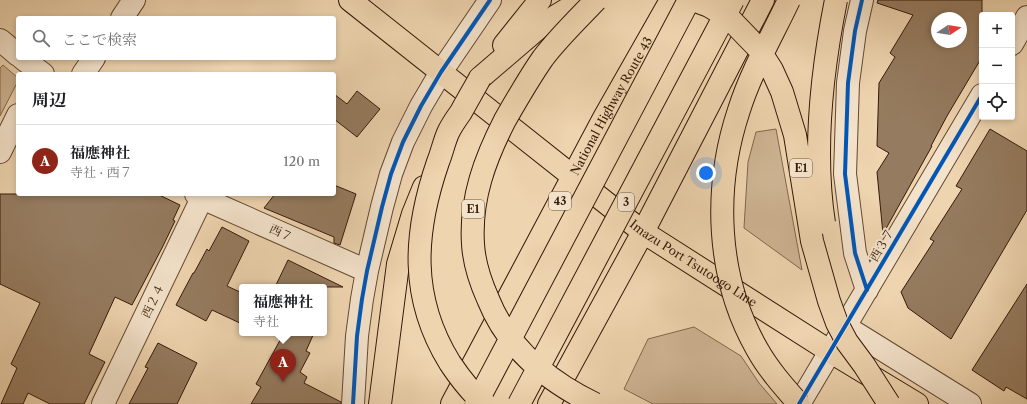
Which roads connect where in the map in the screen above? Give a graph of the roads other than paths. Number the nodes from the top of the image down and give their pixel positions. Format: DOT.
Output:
graph roads {
  1 [pos="134,0"];
  2 [pos="350,0"];
  3 [pos="490,0"];
  4 [pos="540,0"];
  5 [pos="590,0"];
  6 [pos="596,0"];
  7 [pos="671,0"];
  8 [pos="689,0"];
  9 [pos="693,0"];
  10 [pos="733,0"];
  11 [pos="763,0"];
  12 [pos="789,0"];
  13 [pos="836,0"];
  14 [pos="862,0"];
  15 [pos="123,16"];
  16 [pos="1027,17"];
  17 [pos="1015,39"];
  18 [pos="21,60"];
  19 [pos="93,60"];
  20 [pos="39,72"];
  21 [pos="84,72"];
  22 [pos="441,72"];
  23 [pos="480,78"];
  24 [pos="979,100"];
  25 [pos="16,119"];
  26 [pos="449,132"];
  27 [pos="0,152"];
  28 [pos="573,176"];
  29 [pos="199,196"];
  30 [pos="643,232"];
  31 [pos="367,271"];
  32 [pos="867,290"];
  33 [pos="846,326"];
  34 [pos="831,352"];
  35 [pos="864,365"];
  36 [pos="103,404"];
  37 [pos="353,404"];
  38 [pos="380,404"];
  39 [pos="452,404"];
  40 [pos="476,404"];
  41 [pos="485,404"];
  42 [pos="519,404"];
  43 [pos="549,404"];
  44 [pos="595,404"];
  45 [pos="799,404"];
  46 [pos="889,404"];
  47 [pos="916,404"];
  48 [pos="970,404"];
  1 -- 15 [label="street"];
  2 -- 22 [label="main road, Imazu Port Tsutoogo Line"];
  3 -- 22 [label="street"];
  4 -- 23 [label="main road"];
  5 -- 23 [label="main road"];
  6 -- 44 [label="main road, E1, bridge"];
  7 -- 28 [label="main road, National Highway Route 43 / 43"];
  8 -- 40 [label="main road, bridge"];
  9 -- 35 [label="main road, E1, bridge"];
  10 -- 42 [label="main road, 3, bridge"];
  11 -- 30 [label="main road"];
  12 -- 45 [label="main road, bridge"];
  13 -- 35 [label="main road, E1, bridge"];
  14 -- 32 [label="street"];
  16 -- 17 [label="street"];
  18 -- 20 [label="street"];
  19 -- 21 [label="street"];
  22 -- 28 [label="main road, Imazu Port Tsutoogo Line"];
  22 -- 31 [label="street"];
  23 -- 26 [label="main road, bridge"];
  24 -- 32 [label="street, 西３７"];
  25 -- 27 [label="street"];
  26 -- 38 [label="main road, bridge"];
  26 -- 41 [label="main road, bridge"];
  28 -- 30 [label="main road, Imazu Port Tsutoogo Line"];
  28 -- 39 [label="main road, National Highway Route 43 / 43"];
  29 -- 31 [label="street, 西７"];
  29 -- 36 [label="street, 西２４"];
  30 -- 34 [label="main road, Imazu Port Tsutoogo Line"];
  30 -- 43 [label="main road"];
  31 -- 37 [label="street"];
  32 -- 33 [label="street, 西３７"];
  33 -- 34 [label="street, 西３７"];
  33 -- 48 [label="street"];
  34 -- 45 [label="street, 西３７"];
  34 -- 47 [label="main road, Imazu Port Tsutoogo Line"];
  35 -- 46 [label="main road, E1, bridge"];
}
